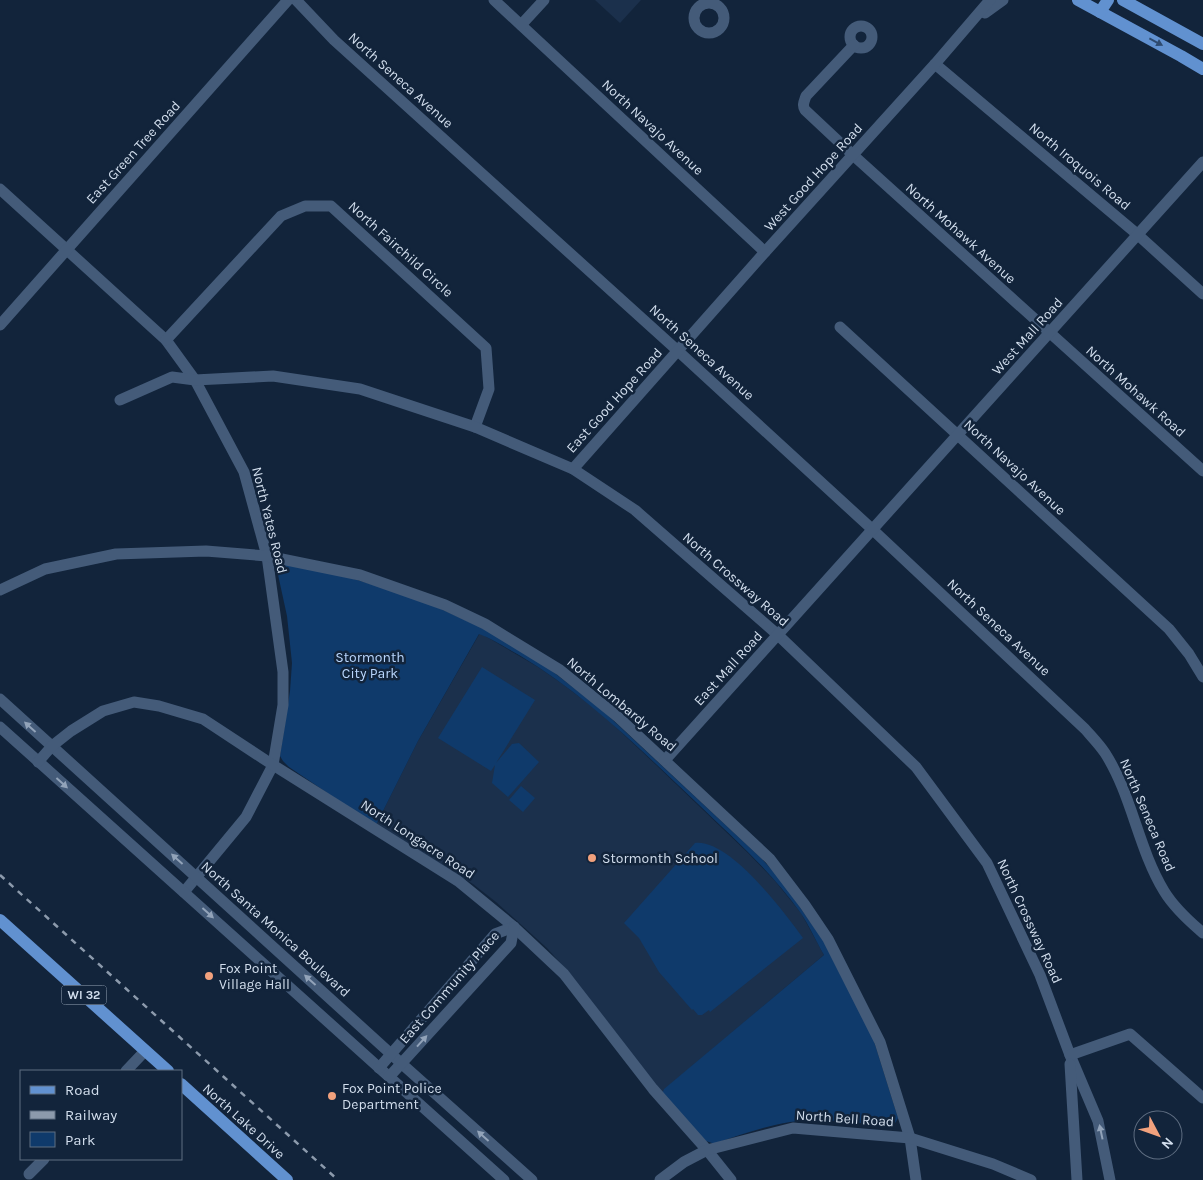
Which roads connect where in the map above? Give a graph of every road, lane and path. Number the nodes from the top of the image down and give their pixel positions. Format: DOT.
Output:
graph roads {
  1 [pos="288,0"];
  2 [pos="296,0"];
  3 [pos="494,0"];
  4 [pos="544,0"];
  5 [pos="990,0"];
  6 [pos="1003,0"];
  7 [pos="1078,0"];
  8 [pos="1108,0"];
  9 [pos="1122,0"];
  10 [pos="1100,12"];
  11 [pos="1150,15"];
  12 [pos="969,24"];
  13 [pos="521,25"];
  14 [pos="1140,33"];
  15 [pos="1203,44"];
  16 [pos="854,45"];
  17 [pos="935,64"];
  18 [pos="1203,69"];
  19 [pos="853,156"];
  20 [pos="1203,162"];
  21 [pos="0,189"];
  22 [pos="1137,234"];
  23 [pos="67,250"];
  24 [pos="765,252"];
  25 [pos="1203,294"];
  26 [pos="0,324"];
  27 [pos="840,327"];
  28 [pos="1049,333"];
  29 [pos="166,340"];
  30 [pos="678,351"];
  31 [pos="195,380"];
  32 [pos="120,400"];
  33 [pos="475,427"];
  34 [pos="958,434"];
  35 [pos="573,469"];
  36 [pos="1203,471"];
  37 [pos="873,530"];
  38 [pos="267,556"];
  39 [pos="0,590"];
  40 [pos="778,635"];
  41 [pos="1203,678"];
  42 [pos="0,699"];
  43 [pos="0,727"];
  44 [pos="1085,729"];
  45 [pos="52,746"];
  46 [pos="665,760"];
  47 [pos="38,762"];
  48 [pos="273,765"];
  49 [pos="138,824"];
  50 [pos="124,839"];
  51 [pos="197,878"];
  52 [pos="184,892"];
  53 [pos="0,920"];
  54 [pos="514,927"];
  55 [pos="1203,933"];
  56 [pos="335,1003"];
  57 [pos="322,1016"];
  58 [pos="361,1027"];
  59 [pos="349,1041"];
  60 [pos="145,1050"];
  61 [pos="392,1054"];
  62 [pos="1070,1054"];
  63 [pos="402,1064"];
  64 [pos="379,1068"];
  65 [pos="127,1070"];
  66 [pos="167,1070"];
  67 [pos="389,1077"];
  68 [pos="182,1085"];
  69 [pos="1203,1098"];
  70 [pos="451,1108"];
  71 [pos="439,1122"];
  72 [pos="910,1138"];
  73 [pos="707,1150"];
  74 [pos="508,1158"];
  75 [pos="43,1160"];
  76 [pos="30,1174"];
  77 [pos="499,1176"];
  78 [pos="286,1180"];
  79 [pos="532,1180"];
  80 [pos="660,1180"];
  81 [pos="731,1180"];
  82 [pos="916,1180"];
  83 [pos="1031,1180"];
  84 [pos="1077,1180"];
  85 [pos="1110,1180"];
  1 -- 23 [label="street, East Green Tree Road"];
  2 -- 30 [label="street, North Seneca Avenue"];
  3 -- 13 [label="street, North Navajo Avenue"];
  4 -- 13 [label="street"];
  5 -- 12 [label="street, West Good Hope Road"];
  6 -- 12 [label="street, West Good Hope Road"];
  7 -- 10 [label="main road"];
  8 -- 10 [label="main road"];
  9 -- 11 [label="main road"];
  10 -- 14 [label="main road"];
  11 -- 14 [label="main road"];
  11 -- 15 [label="main road"];
  12 -- 17 [label="street, West Good Hope Road"];
  13 -- 24 [label="street, North Navajo Avenue"];
  14 -- 18 [label="main road, one-way"];
  16 -- 19 [label="street, North Mohawk Avenue"];
  17 -- 19 [label="street, West Good Hope Road"];
  17 -- 22 [label="street, North Iroquois Road"];
  19 -- 24 [label="street, West Good Hope Road"];
  19 -- 28 [label="street, North Mohawk Avenue"];
  20 -- 22 [label="street, West Mall Road"];
  21 -- 23 [label="street, North Yates Road"];
  22 -- 25 [label="street, North Iroquois Road"];
  22 -- 28 [label="street, West Mall Road"];
  23 -- 26 [label="street, East Green Tree Road"];
  23 -- 29 [label="street, North Yates Road"];
  24 -- 30 [label="street, West Good Hope Road"];
  27 -- 34 [label="street, North Navajo Avenue"];
  28 -- 34 [label="street, West Mall Road"];
  28 -- 36 [label="street, North Mohawk Road"];
  29 -- 31 [label="street, North Yates Road"];
  29 -- 33 [label="street, North Fairchild Circle"];
  30 -- 35 [label="street, East Good Hope Road"];
  30 -- 37 [label="street, North Seneca Avenue"];
  31 -- 32 [label="street, North Crossway Road"];
  31 -- 33 [label="street, North Crossway Road"];
  31 -- 38 [label="street, North Yates Road"];
  33 -- 35 [label="street, North Crossway Road"];
  34 -- 37 [label="street, West Mall Road"];
  34 -- 41 [label="street, North Navajo Avenue"];
  35 -- 40 [label="street, North Crossway Road"];
  37 -- 40 [label="street, East Mall Road"];
  37 -- 44 [label="street, North Seneca Avenue"];
  38 -- 39 [label="street, North Lombardy Road"];
  38 -- 46 [label="street, North Lombardy Road"];
  38 -- 48 [label="street, North Yates Road"];
  40 -- 46 [label="street, East Mall Road"];
  40 -- 62 [label="street, North Crossway Road"];
  45 -- 42 [label="street, North Santa Monica Boulevard, one-way"];
  43 -- 47 [label="street"];
  44 -- 55 [label="street, North Seneca Road"];
  45 -- 47 [label="street, North Longacre Road"];
  45 -- 48 [label="street, North Longacre Road"];
  45 -- 49 [label="street, North Santa Monica Boulevard"];
  46 -- 72 [label="street, North Lombardy Road"];
  47 -- 50 [label="street, one-way"];
  48 -- 51 [label="street, North Yates Road"];
  48 -- 54 [label="street, North Longacre Road"];
  49 -- 50 [label="street"];
  51 -- 49 [label="street, North Santa Monica Boulevard, one-way"];
  50 -- 52 [label="street"];
  51 -- 52 [label="street, North Yates Road"];
  56 -- 51 [label="street, North Santa Monica Boulevard, one-way"];
  52 -- 57 [label="street, one-way"];
  53 -- 60 [label="main road, WI 32"];
  54 -- 61 [label="street, East Community Place"];
  63 -- 54 [label="street, East Community Place, one-way"];
  54 -- 73 [label="street, North Longacre Road"];
  56 -- 57 [label="street"];
  56 -- 58 [label="street, North Santa Monica Boulevard"];
  57 -- 59 [label="street"];
  58 -- 59 [label="street"];
  58 -- 61 [label="street, North Santa Monica Boulevard"];
  59 -- 64 [label="street"];
  60 -- 65 [label="street"];
  60 -- 66 [label="main road, WI 32"];
  61 -- 63 [label="street, North Santa Monica Boulevard"];
  61 -- 64 [label="street, East Community Place"];
  62 -- 69 [label="street"];
  62 -- 84 [label="street, North Crossway Road"];
  85 -- 62 [label="street, North Crossway Road, one-way"];
  63 -- 67 [label="street, East Community Place"];
  63 -- 70 [label="street, North Santa Monica Boulevard"];
  64 -- 67 [label="street"];
  67 -- 71 [label="street"];
  68 -- 78 [label="main road, North Lake Drive"];
  70 -- 71 [label="street"];
  74 -- 70 [label="street, North Santa Monica Boulevard, one-way"];
  71 -- 77 [label="street"];
  72 -- 73 [label="street, North Bell Road"];
  72 -- 82 [label="street, North Lombardy Road"];
  72 -- 83 [label="street, North Bell Road"];
  73 -- 80 [label="street, North Bell Road"];
  73 -- 81 [label="street, North Longacre Road"];
  74 -- 77 [label="street"];
  74 -- 79 [label="street, North Santa Monica Boulevard"];
  75 -- 76 [label="street"];
}
